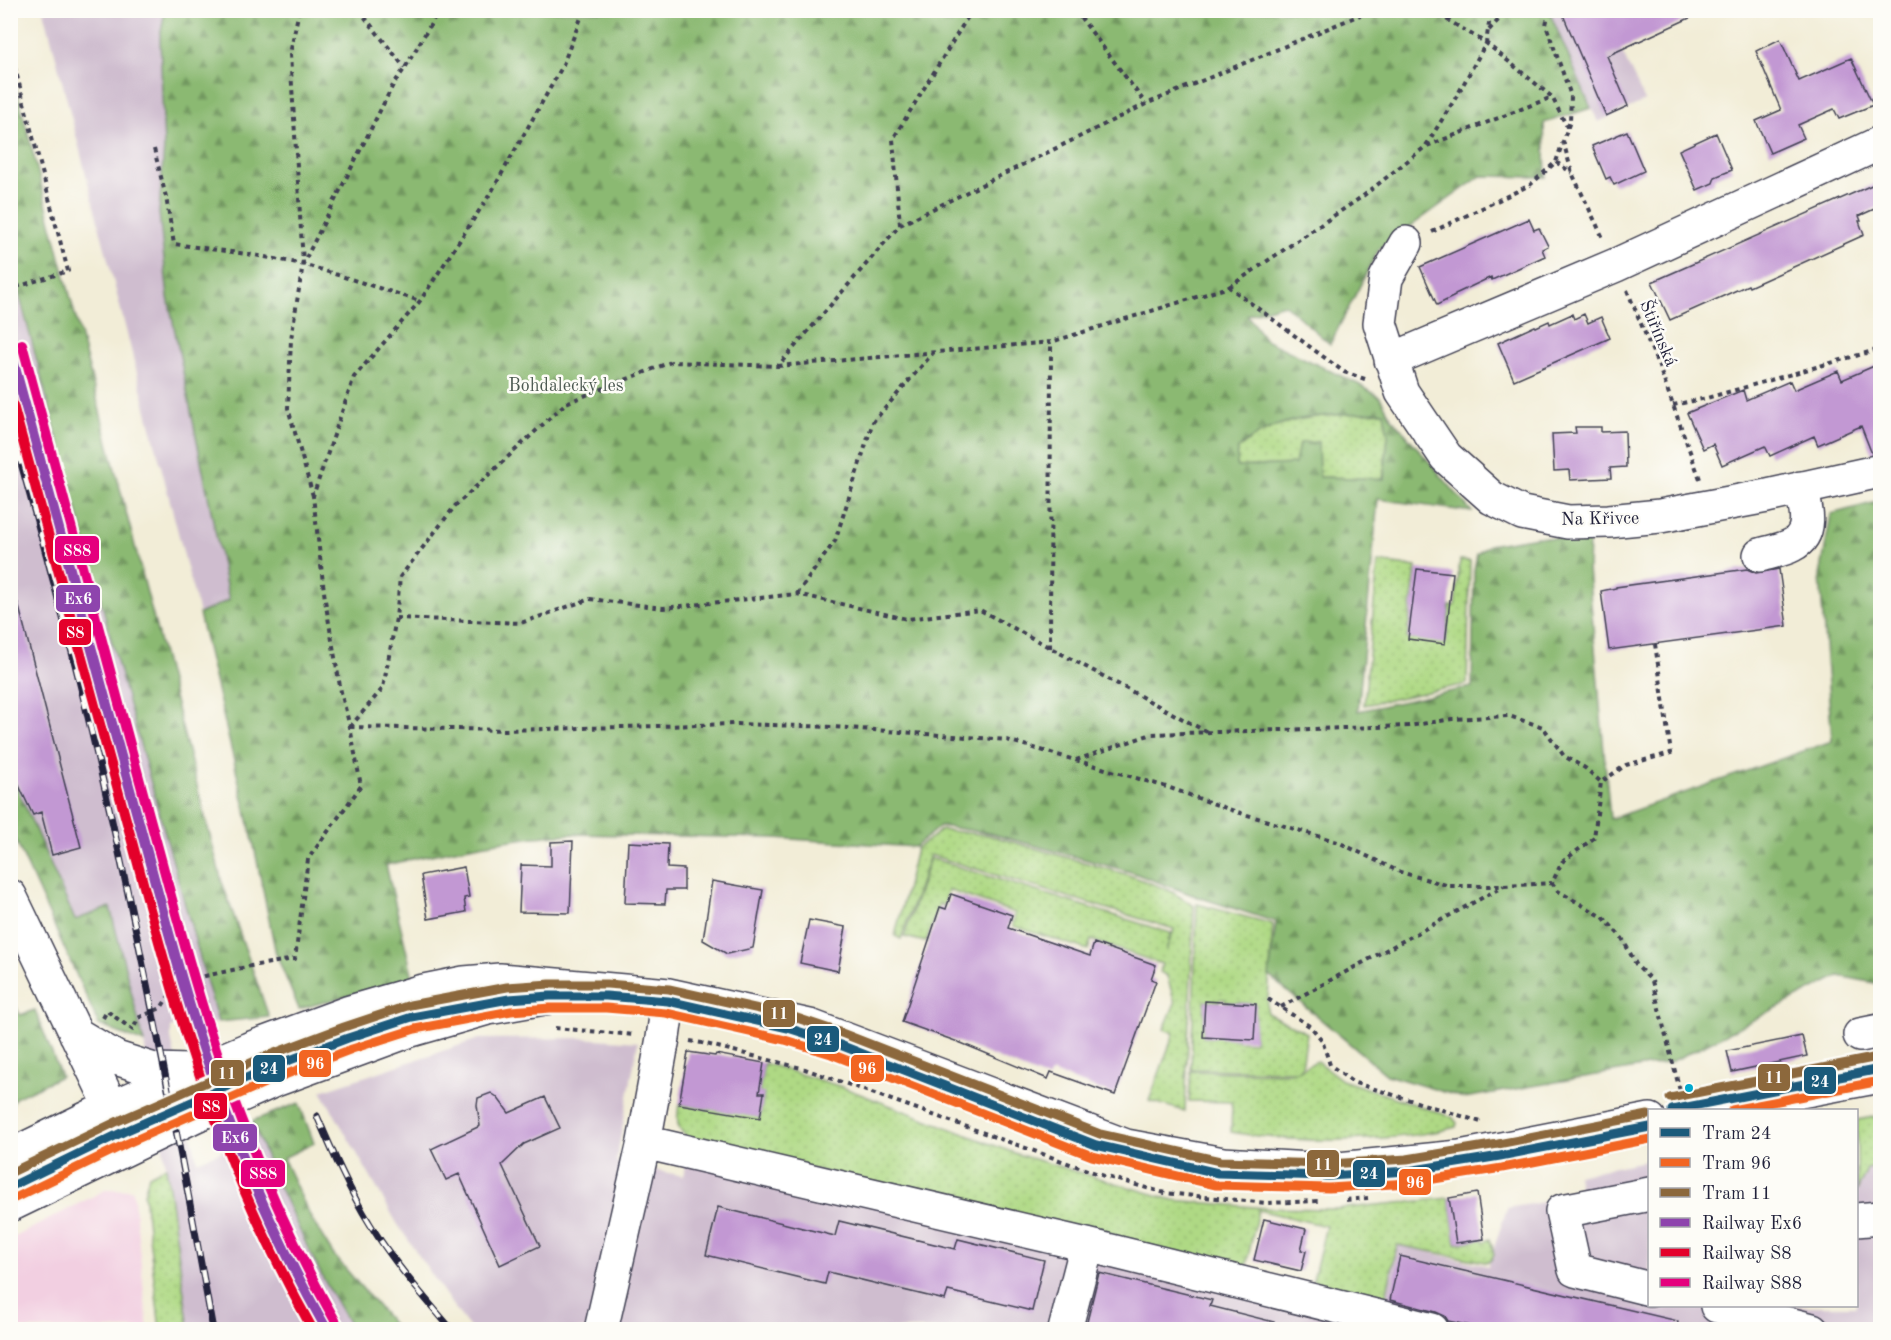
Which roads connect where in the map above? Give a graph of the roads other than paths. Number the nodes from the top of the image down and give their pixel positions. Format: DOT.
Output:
graph roads {
  1 [pos="1881,143"];
  2 [pos="1406,243"];
  3 [pos="1391,360"];
  4 [pos="1881,471"];
  5 [pos="1801,488"];
  6 [pos="1760,555"];
  7 [pos="10,896"];
  8 [pos="617,991"];
  9 [pos="669,995"];
  10 [pos="76,1034"];
  11 [pos="197,1071"];
  12 [pos="1881,1076"];
  13 [pos="1690,1101"];
  14 [pos="1648,1120"];
  15 [pos="122,1129"];
  16 [pos="644,1142"];
  17 [pos="10,1156"];
  18 [pos="10,1187"];
  19 [pos="1648,1194"];
  20 [pos="10,1205"];
  21 [pos="1881,1218"];
  22 [pos="1858,1220"];
  23 [pos="1087,1245"];
  24 [pos="1648,1288"];
  25 [pos="1728,1307"];
  26 [pos="1808,1321"];
  27 [pos="601,1329"];
  28 [pos="1065,1329"];
  29 [pos="1432,1329"];
  1 -- 3 [label="street"];
  2 -- 3 [label="street, Na Křivce"];
  3 -- 5 [label="street, Na Křivce"];
  4 -- 5 [label="street, Na Křivce"];
  5 -- 6 [label="street"];
  7 -- 10 [label="street"];
  8 -- 9 [label="street"];
  8 -- 11 [label="street"];
  8 -- 15 [label="street"];
  9 -- 14 [label="street"];
  9 -- 16 [label="street"];
  10 -- 11 [label="street"];
  10 -- 15 [label="street"];
  11 -- 15 [label="street"];
  12 -- 13 [label="street"];
  15 -- 17 [label="street"];
  15 -- 18 [label="street"];
  15 -- 20 [label="street"];
  16 -- 23 [label="street"];
  16 -- 27 [label="street"];
  19 -- 24 [label="street"];
  21 -- 22 [label="street"];
  23 -- 28 [label="street"];
  23 -- 29 [label="street"];
  25 -- 26 [label="street"];
}
